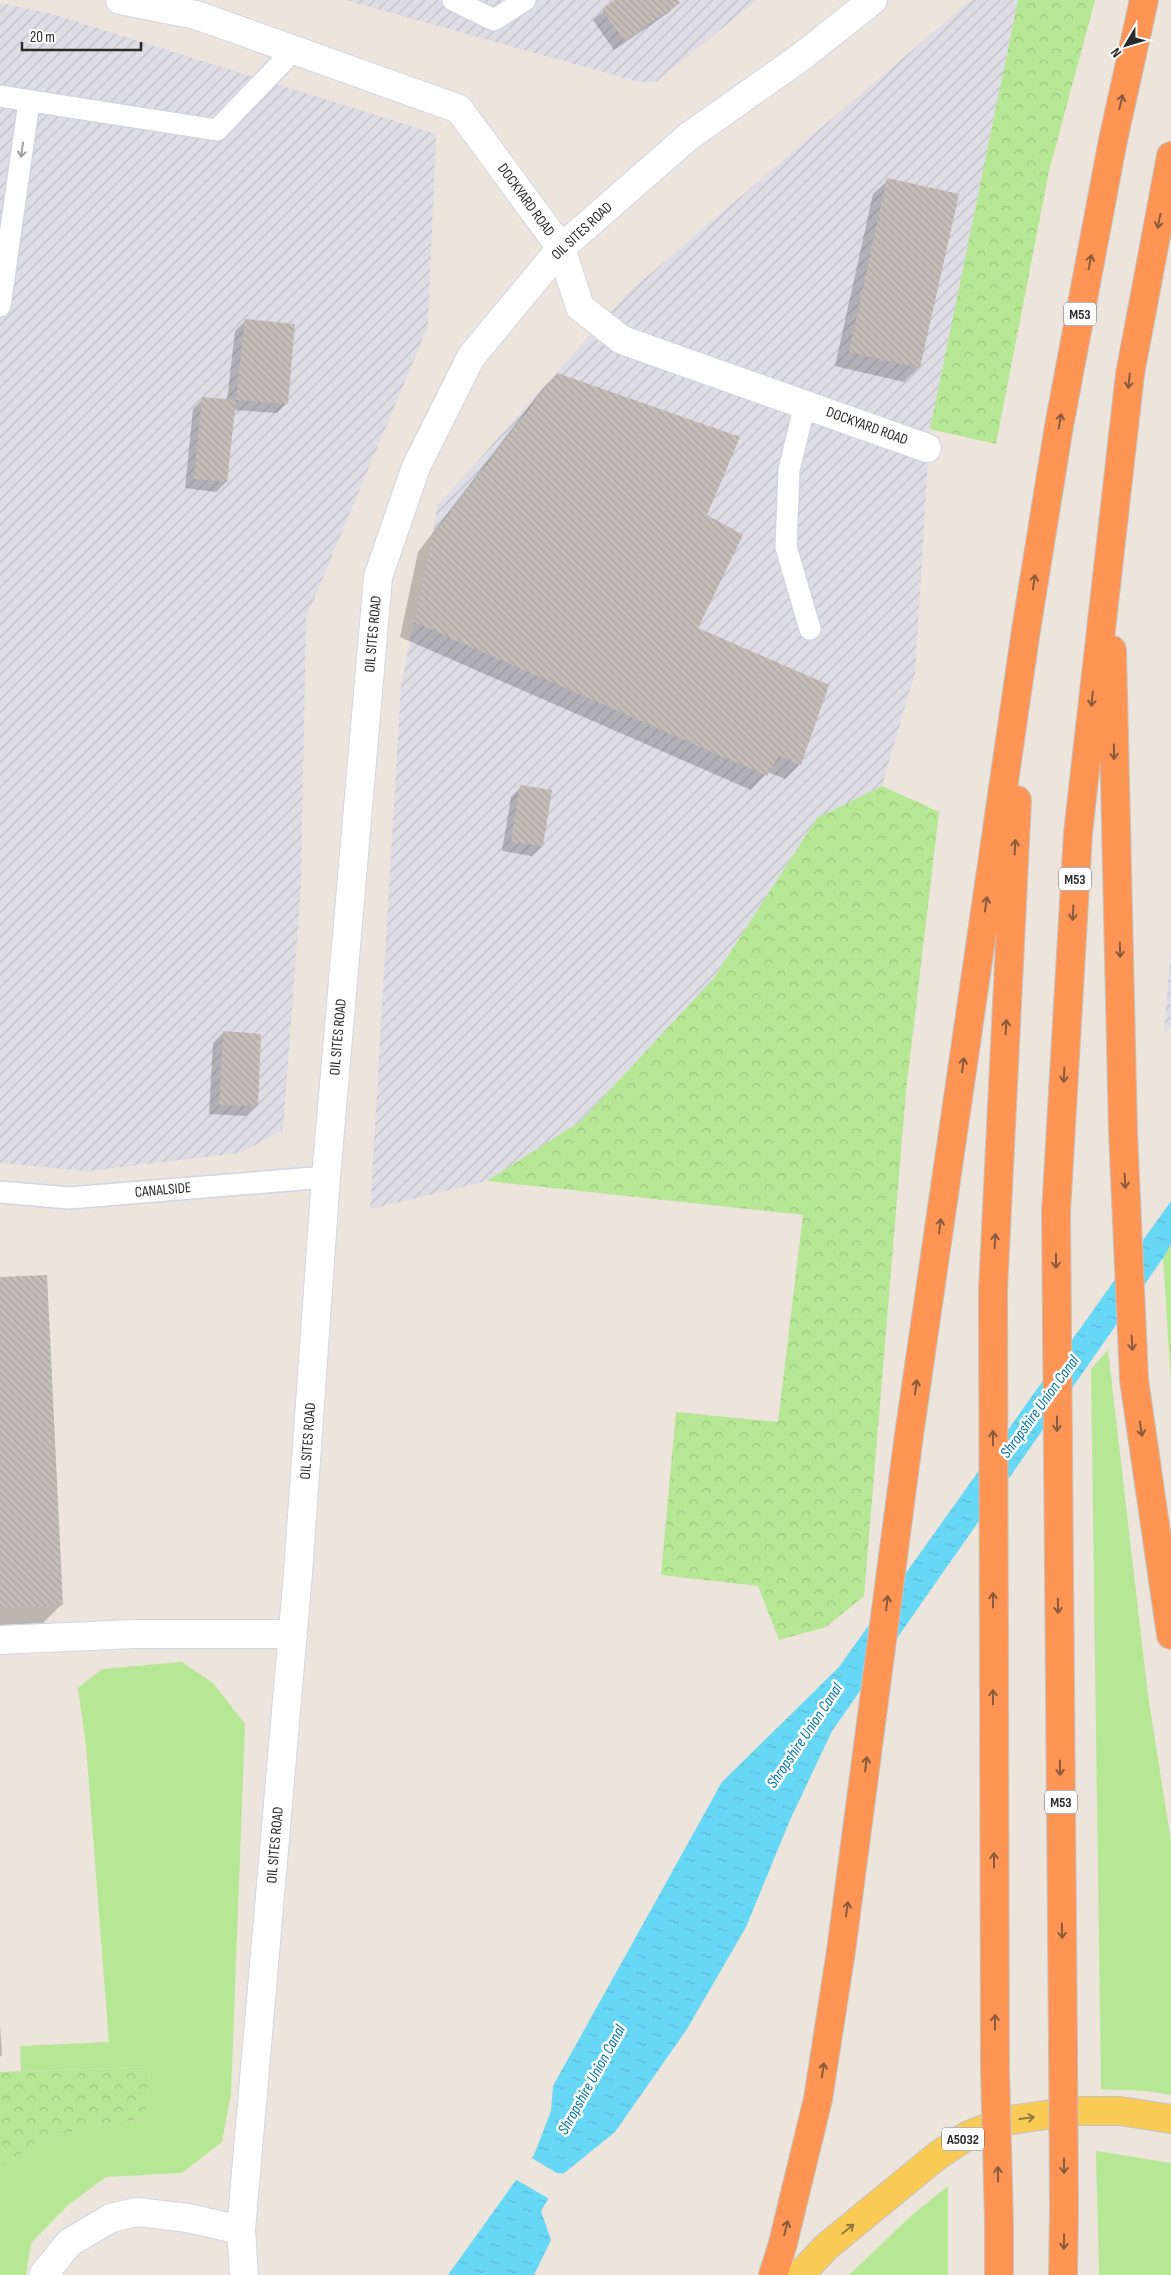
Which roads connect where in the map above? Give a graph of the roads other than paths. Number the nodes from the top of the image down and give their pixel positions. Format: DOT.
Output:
graph roads {
  1 [pos="120,0"];
  2 [pos="453,0"];
  3 [pos="526,0"];
  4 [pos="873,0"];
  5 [pos="1144,0"];
  6 [pos="294,50"];
  7 [pos="0,96"];
  8 [pos="29,102"];
  9 [pos="1171,156"];
  10 [pos="561,248"];
  11 [pos="0,306"];
  12 [pos="805,404"];
  13 [pos="927,448"];
  14 [pos="1109,546"];
  15 [pos="810,628"];
  16 [pos="1026,630"];
  17 [pos="326,1177"];
  18 [pos="0,1192"];
  19 [pos="293,1634"];
  20 [pos="1171,1635"];
  21 [pos="0,1640"];
  22 [pos="1171,2119"];
  23 [pos="241,2230"];
  24 [pos="43,2275"];
  25 [pos="244,2275"];
  26 [pos="773,2275"];
  27 [pos="800,2275"];
  28 [pos="999,2275"];
  29 [pos="1063,2275"];
  1 -- 6 [label="street, DOCKYARD ROAD"];
  2 -- 3 [label="lane"];
  4 -- 10 [label="street, OIL SITES ROAD"];
  16 -- 5 [label="highway, M53, one-way"];
  6 -- 8 [label="lane"];
  6 -- 10 [label="street, DOCKYARD ROAD"];
  7 -- 8 [label="lane"];
  8 -- 11 [label="lane, one-way"];
  9 -- 14 [label="highway, M53, one-way"];
  10 -- 12 [label="street, DOCKYARD ROAD"];
  10 -- 17 [label="street, OIL SITES ROAD"];
  12 -- 13 [label="street, DOCKYARD ROAD"];
  12 -- 15 [label="lane"];
  14 -- 20 [label="highway, one-way"];
  14 -- 29 [label="highway, M53, one-way, bridge"];
  26 -- 16 [label="highway, one-way"];
  28 -- 16 [label="highway, M53, one-way, bridge"];
  17 -- 18 [label="lane, CANALSIDE"];
  17 -- 19 [label="street, OIL SITES ROAD"];
  19 -- 21 [label="street"];
  19 -- 23 [label="street, OIL SITES ROAD"];
  27 -- 22 [label="main road, A5032, one-way"];
  23 -- 24 [label="street"];
  23 -- 25 [label="street, OIL SITES ROAD"];
}
